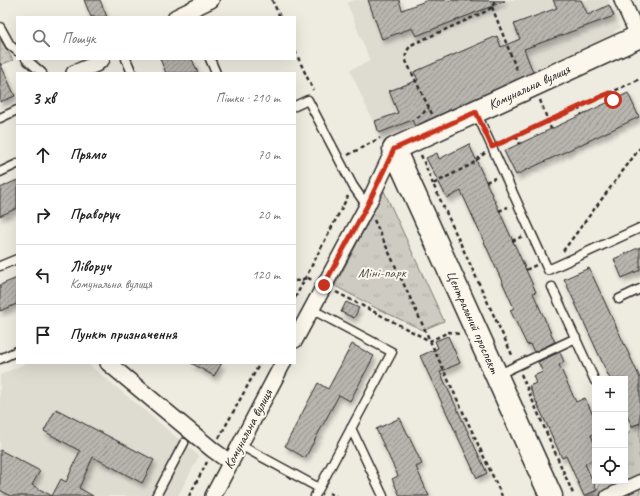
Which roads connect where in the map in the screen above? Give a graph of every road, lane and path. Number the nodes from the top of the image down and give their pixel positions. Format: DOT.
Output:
graph roads {
  1 [pos="211,0"];
  2 [pos="272,0"];
  3 [pos="494,0"];
  4 [pos="622,0"];
  5 [pos="492,7"];
  6 [pos="185,15"];
  7 [pos="280,16"];
  8 [pos="0,27"];
  9 [pos="639,36"];
  10 [pos="16,50"];
  11 [pos="27,60"];
  12 [pos="101,60"];
  13 [pos="126,60"];
  14 [pos="210,60"];
  15 [pos="41,72"];
  16 [pos="76,72"];
  17 [pos="132,72"];
  18 [pos="216,72"];
  19 [pos="520,76"];
  20 [pos="640,80"];
  21 [pos="609,93"];
  22 [pos="613,100"];
  23 [pos="296,106"];
  24 [pos="578,107"];
  25 [pos="16,110"];
  26 [pos="476,112"];
  27 [pos="432,115"];
  28 [pos="582,115"];
  29 [pos="0,118"];
  30 [pos="547,122"];
  31 [pos="551,129"];
  32 [pos="516,136"];
  33 [pos="520,144"];
  34 [pos="492,147"];
  35 [pos="640,148"];
  36 [pos="394,149"];
  37 [pos="16,164"];
  38 [pos="0,172"];
  39 [pos="353,186"];
  40 [pos="367,206"];
  41 [pos="640,228"];
  42 [pos="16,259"];
  43 [pos="0,266"];
  44 [pos="548,270"];
  45 [pos="306,277"];
  46 [pos="296,281"];
  47 [pos="324,285"];
  48 [pos="552,287"];
  49 [pos="640,290"];
  50 [pos="296,296"];
  51 [pos="619,299"];
  52 [pos="311,309"];
  53 [pos="496,318"];
  54 [pos="475,327"];
  55 [pos="296,338"];
  56 [pos="576,338"];
  57 [pos="430,341"];
  58 [pos="16,352"];
  59 [pos="0,359"];
  60 [pos="109,364"];
  61 [pos="259,364"];
  62 [pos="282,364"];
  63 [pos="517,365"];
  64 [pos="497,375"];
  65 [pos="593,376"];
  66 [pos="351,428"];
  67 [pos="184,443"];
  68 [pos="240,445"];
  69 [pos="213,450"];
  70 [pos="231,463"];
  71 [pos="640,481"];
  72 [pos="319,488"];
  73 [pos="156,496"];
  74 [pos="189,496"];
  75 [pos="214,496"];
  76 [pos="315,496"];
  77 [pos="383,496"];
  78 [pos="502,496"];
  79 [pos="551,496"];
  80 [pos="574,496"];
  81 [pos="607,496"];
  1 -- 6 [label="street"];
  2 -- 7 [label="path"];
  3 -- 5 [label="path"];
  4 -- 9 [label="street"];
  5 -- 19 [label="path"];
  5 -- 27 [label="path"];
  8 -- 10 [label="lane"];
  9 -- 26 [label="main road, Комунальна вулиця"];
  11 -- 15 [label="lane"];
  12 -- 16 [label="street"];
  13 -- 17 [label="lane"];
  14 -- 18 [label="lane"];
  20 -- 21 [label="path"];
  21 -- 22 [label="path"];
  21 -- 24 [label="path"];
  23 -- 39 [label="lane"];
  24 -- 28 [label="path"];
  24 -- 30 [label="path"];
  25 -- 29 [label="lane"];
  26 -- 34 [label="lane"];
  26 -- 36 [label="main road, Комунальна вулиця"];
  30 -- 31 [label="path"];
  30 -- 32 [label="path"];
  32 -- 33 [label="path"];
  32 -- 34 [label="path"];
  34 -- 44 [label="lane"];
  34 -- 53 [label="path"];
  35 -- 44 [label="path"];
  36 -- 40 [label="street"];
  36 -- 54 [label="main road, Центральний проспект"];
  37 -- 38 [label="lane"];
  39 -- 40 [label="lane"];
  39 -- 45 [label="path"];
  40 -- 47 [label="street"];
  40 -- 57 [label="path"];
  41 -- 44 [label="lane"];
  42 -- 43 [label="lane"];
  45 -- 46 [label="path"];
  45 -- 47 [label="path"];
  45 -- 50 [label="path"];
  47 -- 52 [label="street"];
  47 -- 57 [label="path"];
  48 -- 56 [label="lane"];
  49 -- 51 [label="lane"];
  52 -- 55 [label="street"];
  52 -- 66 [label="lane"];
  53 -- 54 [label="path"];
  53 -- 63 [label="path"];
  54 -- 57 [label="path"];
  54 -- 64 [label="main road, Центральний проспект"];
  56 -- 63 [label="lane"];
  56 -- 65 [label="lane"];
  57 -- 78 [label="path"];
  58 -- 59 [label="lane"];
  60 -- 69 [label="street"];
  61 -- 69 [label="path"];
  62 -- 68 [label="street, Комунальна вулиця"];
  63 -- 64 [label="lane"];
  63 -- 80 [label="path"];
  64 -- 79 [label="main road, Центральний проспект"];
  66 -- 72 [label="lane"];
  66 -- 77 [label="lane"];
  67 -- 73 [label="lane"];
  68 -- 70 [label="street, Комунальна вулиця"];
  68 -- 72 [label="lane"];
  69 -- 70 [label="street"];
  69 -- 74 [label="path"];
  70 -- 75 [label="street, Комунальна вулиця"];
  71 -- 81 [label="street"];
  72 -- 76 [label="lane"];
}
